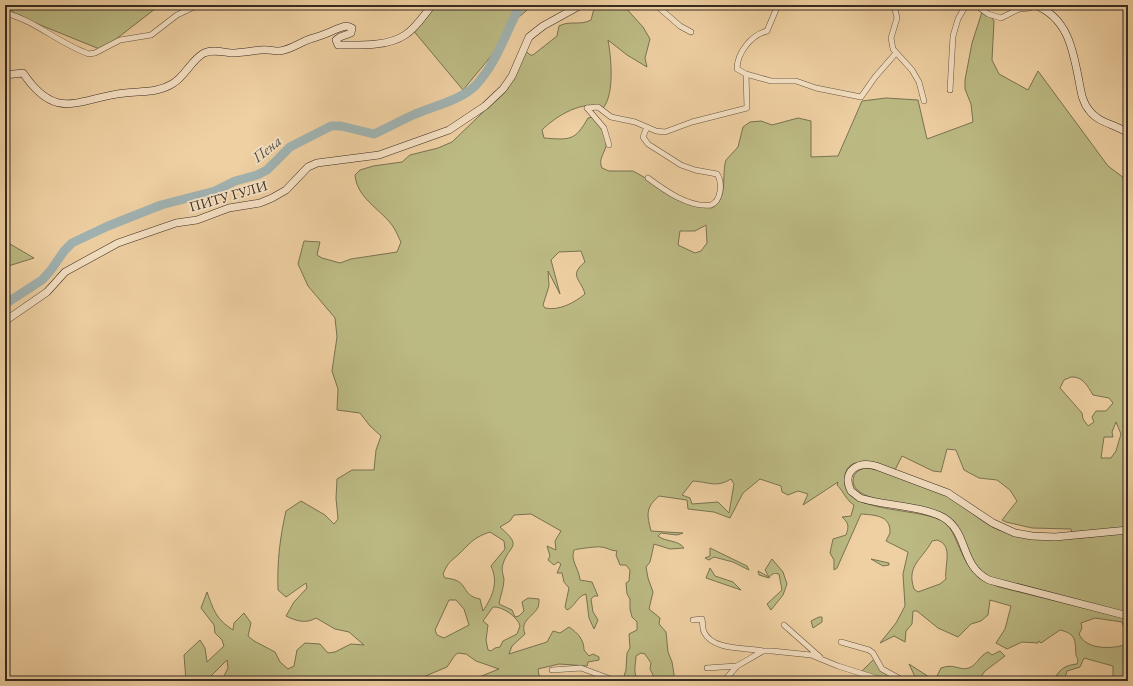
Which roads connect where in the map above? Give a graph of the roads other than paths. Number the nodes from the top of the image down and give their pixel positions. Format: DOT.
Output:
graph roads {
  1 [pos="198,5"];
  2 [pos="432,5"];
  3 [pos="581,5"];
  4 [pos="656,5"];
  5 [pos="778,5"];
  6 [pos="894,5"];
  7 [pos="966,5"];
  8 [pos="976,5"];
  9 [pos="1034,5"];
  10 [pos="5,13"];
  11 [pos="691,32"];
  12 [pos="896,53"];
  13 [pos="746,74"];
  14 [pos="5,75"];
  15 [pos="950,90"];
  16 [pos="924,101"];
  17 [pos="647,127"];
  18 [pos="1128,133"];
  19 [pos="609,145"];
  20 [pos="648,178"];
  21 [pos="5,322"];
  22 [pos="1128,530"];
  23 [pos="1128,616"];
  24 [pos="693,620"];
  25 [pos="784,625"];
  26 [pos="841,642"];
  27 [pos="763,651"];
  28 [pos="822,659"];
  29 [pos="738,666"];
  30 [pos="707,668"];
  31 [pos="552,670"];
  32 [pos="616,681"];
  33 [pos="724,681"];
  34 [pos="885,681"];
  35 [pos="904,681"];
  1 -- 10 [label="street"];
  2 -- 14 [label="street"];
  3 -- 21 [label="street, ПИТУ ГУЛИ"];
  4 -- 11 [label="street"];
  5 -- 13 [label="street"];
  6 -- 12 [label="street"];
  7 -- 15 [label="street"];
  8 -- 9 [label="street"];
  9 -- 18 [label="street"];
  12 -- 13 [label="street"];
  12 -- 16 [label="street"];
  13 -- 17 [label="street"];
  17 -- 19 [label="street"];
  17 -- 20 [label="street"];
  22 -- 23 [label="street"];
  24 -- 27 [label="street"];
  25 -- 28 [label="street"];
  26 -- 35 [label="street"];
  27 -- 28 [label="street"];
  27 -- 29 [label="street"];
  28 -- 34 [label="street"];
  29 -- 30 [label="street"];
  29 -- 33 [label="street"];
  31 -- 32 [label="street"];
}
